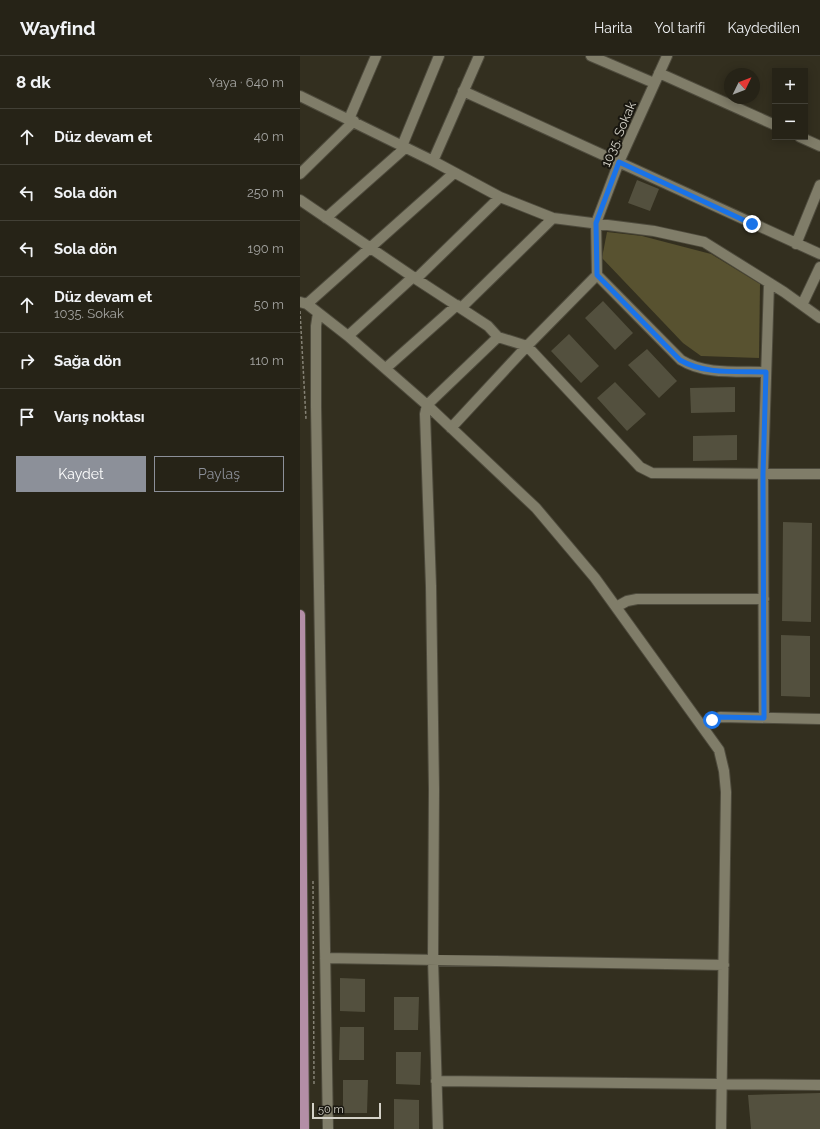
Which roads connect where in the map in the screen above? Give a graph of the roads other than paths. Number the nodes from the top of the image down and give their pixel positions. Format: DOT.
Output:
graph roads {
  1 [pos="376,56"];
  2 [pos="439,56"];
  3 [pos="479,56"];
  4 [pos="590,56"];
  5 [pos="667,56"];
  6 [pos="659,72"];
  7 [pos="654,83"];
  8 [pos="463,92"];
  9 [pos="300,96"];
  10 [pos="351,120"];
  11 [pos="772,125"];
  12 [pos="807,140"];
  13 [pos="820,146"];
  14 [pos="403,147"];
  15 [pos="434,161"];
  16 [pos="619,162"];
  17 [pos="454,173"];
  18 [pos="300,174"];
  19 [pos="820,185"];
  20 [pos="500,197"];
  21 [pos="300,200"];
  22 [pos="326,218"];
  23 [pos="554,218"];
  24 [pos="596,223"];
  25 [pos="796,244"];
  26 [pos="370,248"];
  27 [pos="820,254"];
  28 [pos="820,267"];
  29 [pos="597,275"];
  30 [pos="415,278"];
  31 [pos="769,283"];
  32 [pos="304,303"];
  33 [pos="802,305"];
  34 [pos="459,306"];
  35 [pos="318,313"];
  36 [pos="820,318"];
  37 [pos="348,336"];
  38 [pos="498,337"];
  39 [pos="527,346"];
  40 [pos="386,368"];
  41 [pos="766,372"];
  42 [pos="427,405"];
  43 [pos="451,428"];
  44 [pos="763,474"];
  45 [pos="820,474"];
  46 [pos="764,599"];
  47 [pos="616,607"];
  48 [pos="300,615"];
  49 [pos="764,718"];
  50 [pos="820,719"];
  51 [pos="702,727"];
  52 [pos="325,958"];
  53 [pos="433,959"];
  54 [pos="724,965"];
  55 [pos="436,1080"];
  56 [pos="722,1084"];
  57 [pos="820,1085"];
  58 [pos="304,1129"];
  59 [pos="328,1129"];
  60 [pos="438,1129"];
  61 [pos="721,1129"];
  1 -- 10 [label="street"];
  2 -- 14 [label="street"];
  3 -- 8 [label="street"];
  4 -- 7 [label="street"];
  5 -- 6 [label="street, 1035. Sokak"];
  6 -- 7 [label="street, 1035. Sokak"];
  6 -- 11 [label="street"];
  7 -- 16 [label="street, 1035. Sokak"];
  8 -- 15 [label="street"];
  8 -- 16 [label="street"];
  9 -- 10 [label="street"];
  10 -- 14 [label="street"];
  10 -- 18 [label="street"];
  12 -- 13 [label="street"];
  14 -- 15 [label="street"];
  14 -- 22 [label="street"];
  15 -- 17 [label="street"];
  16 -- 24 [label="street, 1035. Sokak"];
  16 -- 25 [label="street"];
  17 -- 20 [label="street"];
  17 -- 26 [label="street"];
  19 -- 25 [label="street"];
  20 -- 23 [label="street"];
  20 -- 30 [label="street"];
  21 -- 22 [label="street"];
  22 -- 26 [label="street"];
  23 -- 24 [label="street"];
  23 -- 34 [label="street"];
  24 -- 29 [label="street"];
  24 -- 31 [label="street"];
  25 -- 27 [label="street"];
  26 -- 30 [label="street"];
  26 -- 32 [label="street"];
  28 -- 33 [label="street"];
  29 -- 39 [label="street"];
  29 -- 41 [label="street"];
  30 -- 34 [label="street"];
  30 -- 37 [label="street"];
  31 -- 33 [label="street"];
  31 -- 41 [label="street"];
  32 -- 35 [label="street"];
  33 -- 36 [label="street"];
  34 -- 38 [label="street"];
  34 -- 40 [label="street"];
  35 -- 37 [label="street"];
  35 -- 52 [label="street"];
  37 -- 40 [label="street"];
  38 -- 39 [label="street"];
  38 -- 42 [label="street"];
  39 -- 43 [label="street"];
  39 -- 44 [label="street"];
  40 -- 42 [label="street"];
  41 -- 44 [label="street"];
  42 -- 43 [label="street"];
  42 -- 53 [label="street"];
  43 -- 47 [label="street"];
  44 -- 45 [label="street"];
  44 -- 46 [label="street"];
  46 -- 47 [label="street"];
  46 -- 49 [label="street"];
  47 -- 51 [label="street"];
  48 -- 58 [label="main road"];
  49 -- 50 [label="street"];
  49 -- 51 [label="street"];
  51 -- 54 [label="street"];
  52 -- 53 [label="street"];
  52 -- 59 [label="street"];
  53 -- 54 [label="street"];
  53 -- 55 [label="street"];
  54 -- 56 [label="street"];
  55 -- 56 [label="street"];
  55 -- 60 [label="street"];
  56 -- 57 [label="street"];
  56 -- 61 [label="street"];
}
